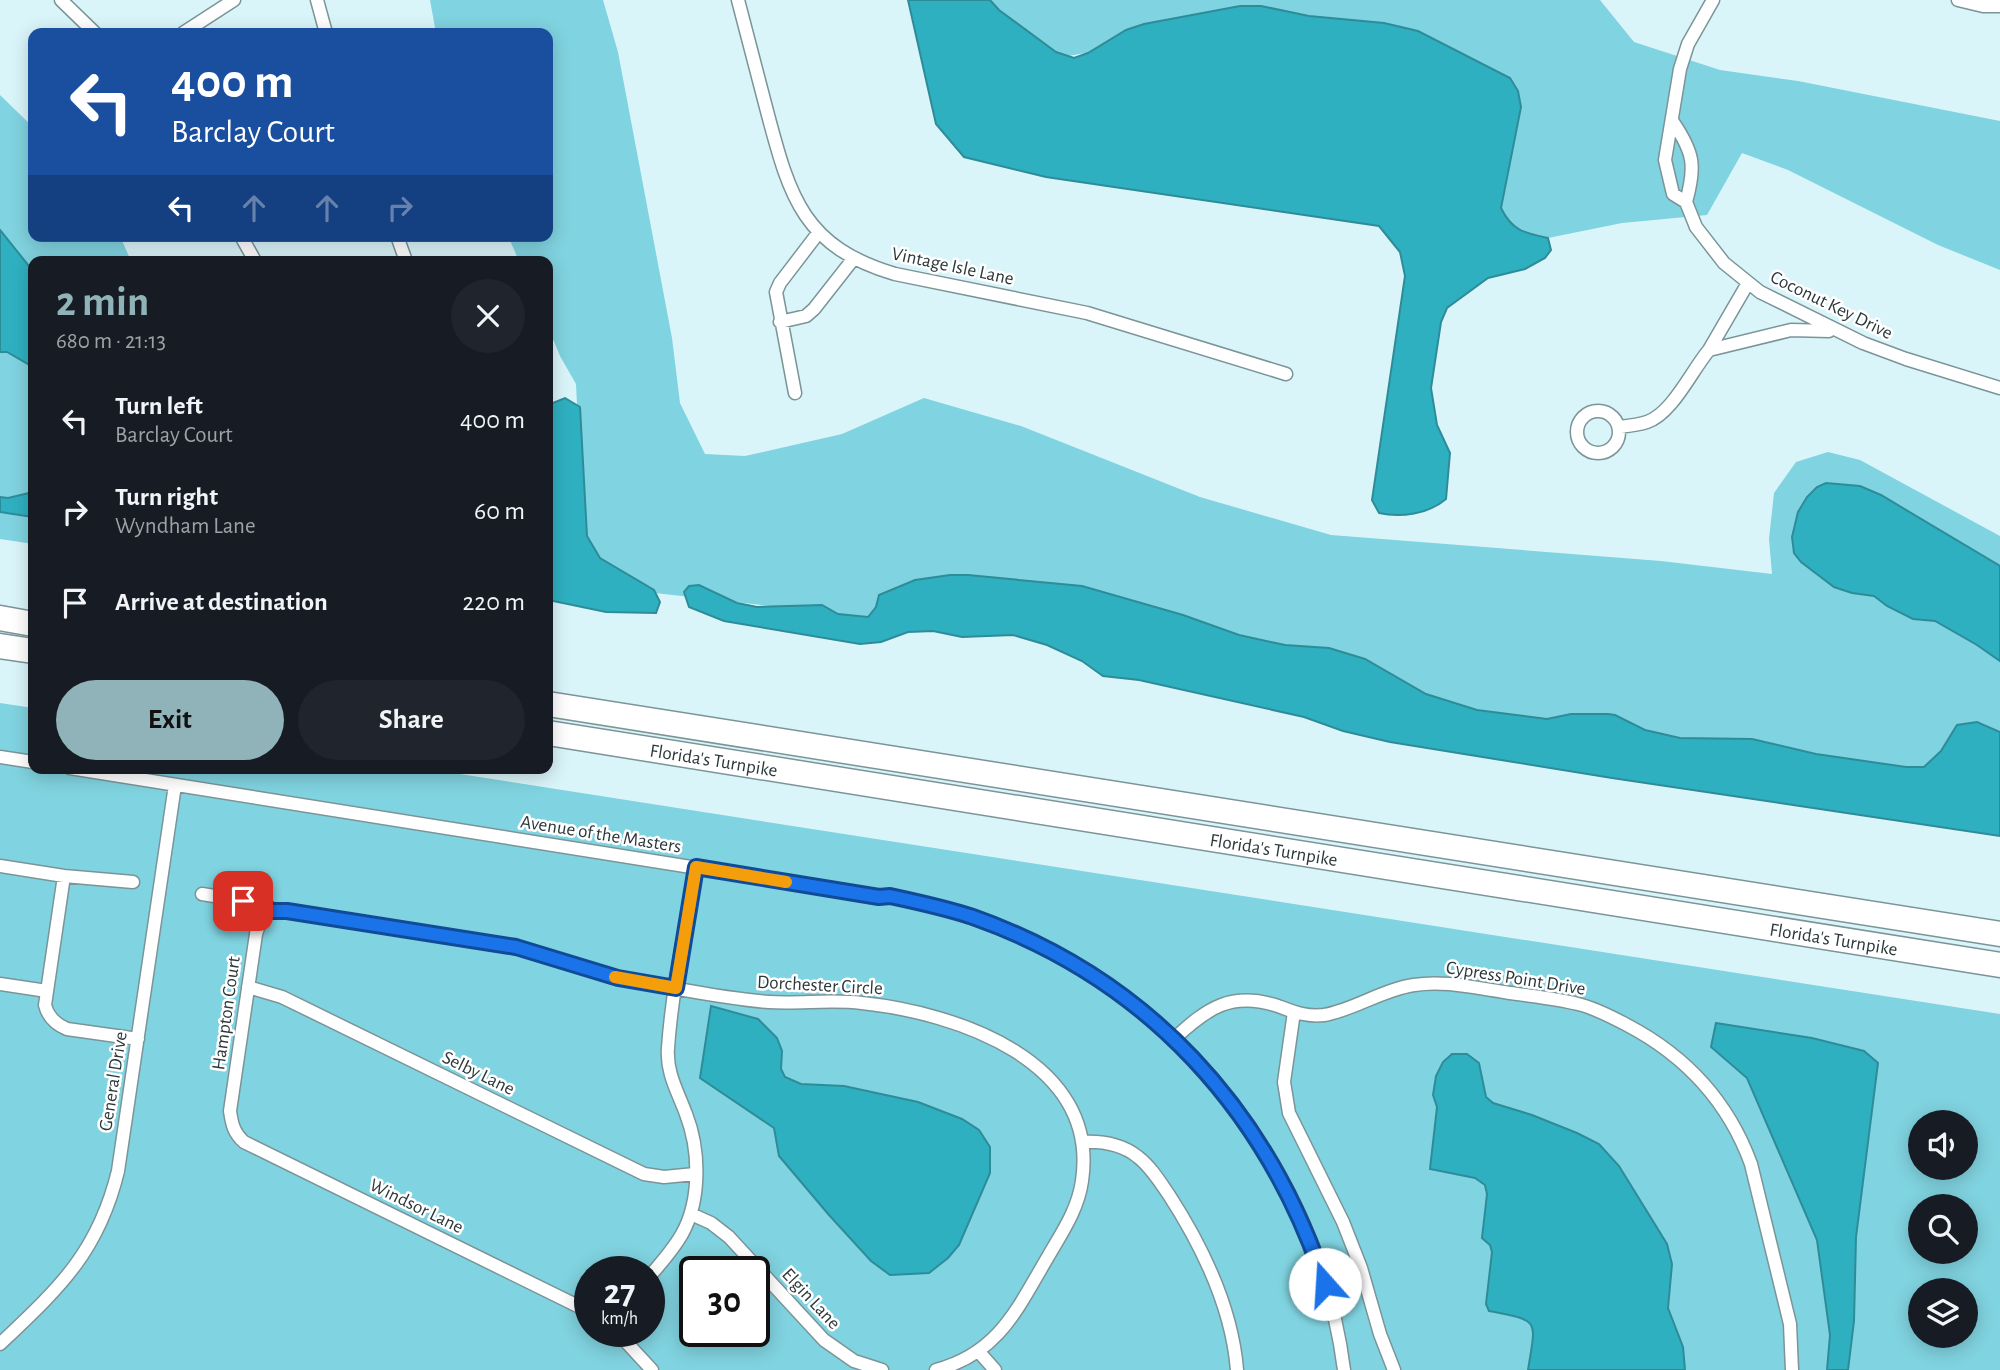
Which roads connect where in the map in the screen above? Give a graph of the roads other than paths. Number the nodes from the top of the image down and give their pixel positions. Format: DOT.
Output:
graph roads {
  1 [pos="61,0"];
  2 [pos="234,0"];
  3 [pos="317,0"];
  4 [pos="738,0"];
  5 [pos="1713,0"];
  6 [pos="1958,0"];
  7 [pos="2000,6"];
  8 [pos="90,28"];
  9 [pos="191,28"];
  10 [pos="325,28"];
  11 [pos="1673,122"];
  12 [pos="1686,202"];
  13 [pos="819,232"];
  14 [pos="854,258"];
  15 [pos="1748,283"];
  16 [pos="780,322"];
  17 [pos="1840,333"];
  18 [pos="1709,350"];
  19 [pos="1286,374"];
  20 [pos="2000,388"];
  21 [pos="794,393"];
  22 [pos="1619,427"];
  23 [pos="0,618"];
  24 [pos="28,623"];
  25 [pos="0,646"];
  26 [pos="28,650"];
  27 [pos="553,705"];
  28 [pos="553,734"];
  29 [pos="0,757"];
  30 [pos="28,761"];
  31 [pos="107,774"];
  32 [pos="175,785"];
  33 [pos="0,866"];
  34 [pos="696,867"];
  35 [pos="64,876"];
  36 [pos="133,883"];
  37 [pos="202,894"];
  38 [pos="271,911"];
  39 [pos="2000,934"];
  40 [pos="2000,965"];
  41 [pos="0,984"];
  42 [pos="248,987"];
  43 [pos="676,988"];
  44 [pos="47,991"];
  45 [pos="1294,1012"];
  46 [pos="138,1039"];
  47 [pos="1174,1039"];
  48 [pos="232,1127"];
  49 [pos="1082,1142"];
  50 [pos="695,1174"];
  51 [pos="691,1214"];
  52 [pos="665,1258"];
  53 [pos="574,1304"];
  54 [pos="0,1344"];
  55 [pos="631,1347"];
  56 [pos="979,1352"];
  57 [pos="854,1366"];
  58 [pos="652,1370"];
  59 [pos="882,1370"];
  60 [pos="936,1370"];
  61 [pos="995,1370"];
  62 [pos="1237,1370"];
  63 [pos="1343,1370"];
  64 [pos="1394,1370"];
  65 [pos="1793,1370"];
  1 -- 8 [label="street"];
  2 -- 9 [label="street"];
  3 -- 10 [label="street"];
  4 -- 13 [label="street, Vintage Isle Lane"];
  5 -- 11 [label="street, Coconut Key Drive"];
  6 -- 7 [label="street"];
  11 -- 12 [label="street"];
  11 -- 12 [label="street, Coconut Key Drive"];
  12 -- 15 [label="street, Coconut Key Drive"];
  13 -- 14 [label="street, Vintage Isle Lane"];
  13 -- 16 [label="street"];
  14 -- 16 [label="street"];
  14 -- 19 [label="street, Vintage Isle Lane"];
  15 -- 17 [label="street, Coconut Key Drive"];
  15 -- 18 [label="street"];
  16 -- 21 [label="street"];
  17 -- 18 [label="street"];
  17 -- 20 [label="street, Coconut Key Drive"];
  18 -- 22 [label="street"];
  23 -- 24 [label="highway"];
  25 -- 26 [label="highway"];
  27 -- 39 [label="highway, Florida's Turnpike"];
  28 -- 40 [label="highway, Florida's Turnpike"];
  29 -- 30 [label="street"];
  31 -- 32 [label="street, Avenue of the Masters"];
  32 -- 34 [label="street, Avenue of the Masters"];
  32 -- 46 [label="street, General Drive"];
  33 -- 35 [label="street"];
  34 -- 43 [label="street"];
  34 -- 47 [label="street, Avenue of the Masters"];
  35 -- 36 [label="street"];
  35 -- 44 [label="street"];
  37 -- 38 [label="street, Dorchester Circle"];
  38 -- 42 [label="street, Hampton Court"];
  38 -- 43 [label="street, Dorchester Circle"];
  41 -- 44 [label="street"];
  42 -- 48 [label="street, Hampton Court"];
  42 -- 50 [label="street, Selby Lane"];
  43 -- 49 [label="street, Dorchester Circle"];
  43 -- 50 [label="street"];
  44 -- 46 [label="street"];
  45 -- 47 [label="street, Cypress Point Drive"];
  45 -- 64 [label="street"];
  45 -- 65 [label="street, Cypress Point Drive"];
  46 -- 54 [label="street, General Drive"];
  47 -- 63 [label="street, Avenue of the Masters"];
  48 -- 53 [label="street, Windsor Lane"];
  49 -- 56 [label="street, Dorchester Circle"];
  49 -- 62 [label="street"];
  50 -- 51 [label="street"];
  51 -- 52 [label="street"];
  51 -- 57 [label="street, Elgin Lane"];
  55 -- 58 [label="street"];
  56 -- 60 [label="street"];
  56 -- 61 [label="street"];
  57 -- 59 [label="street, Elgin Lane"];
}
